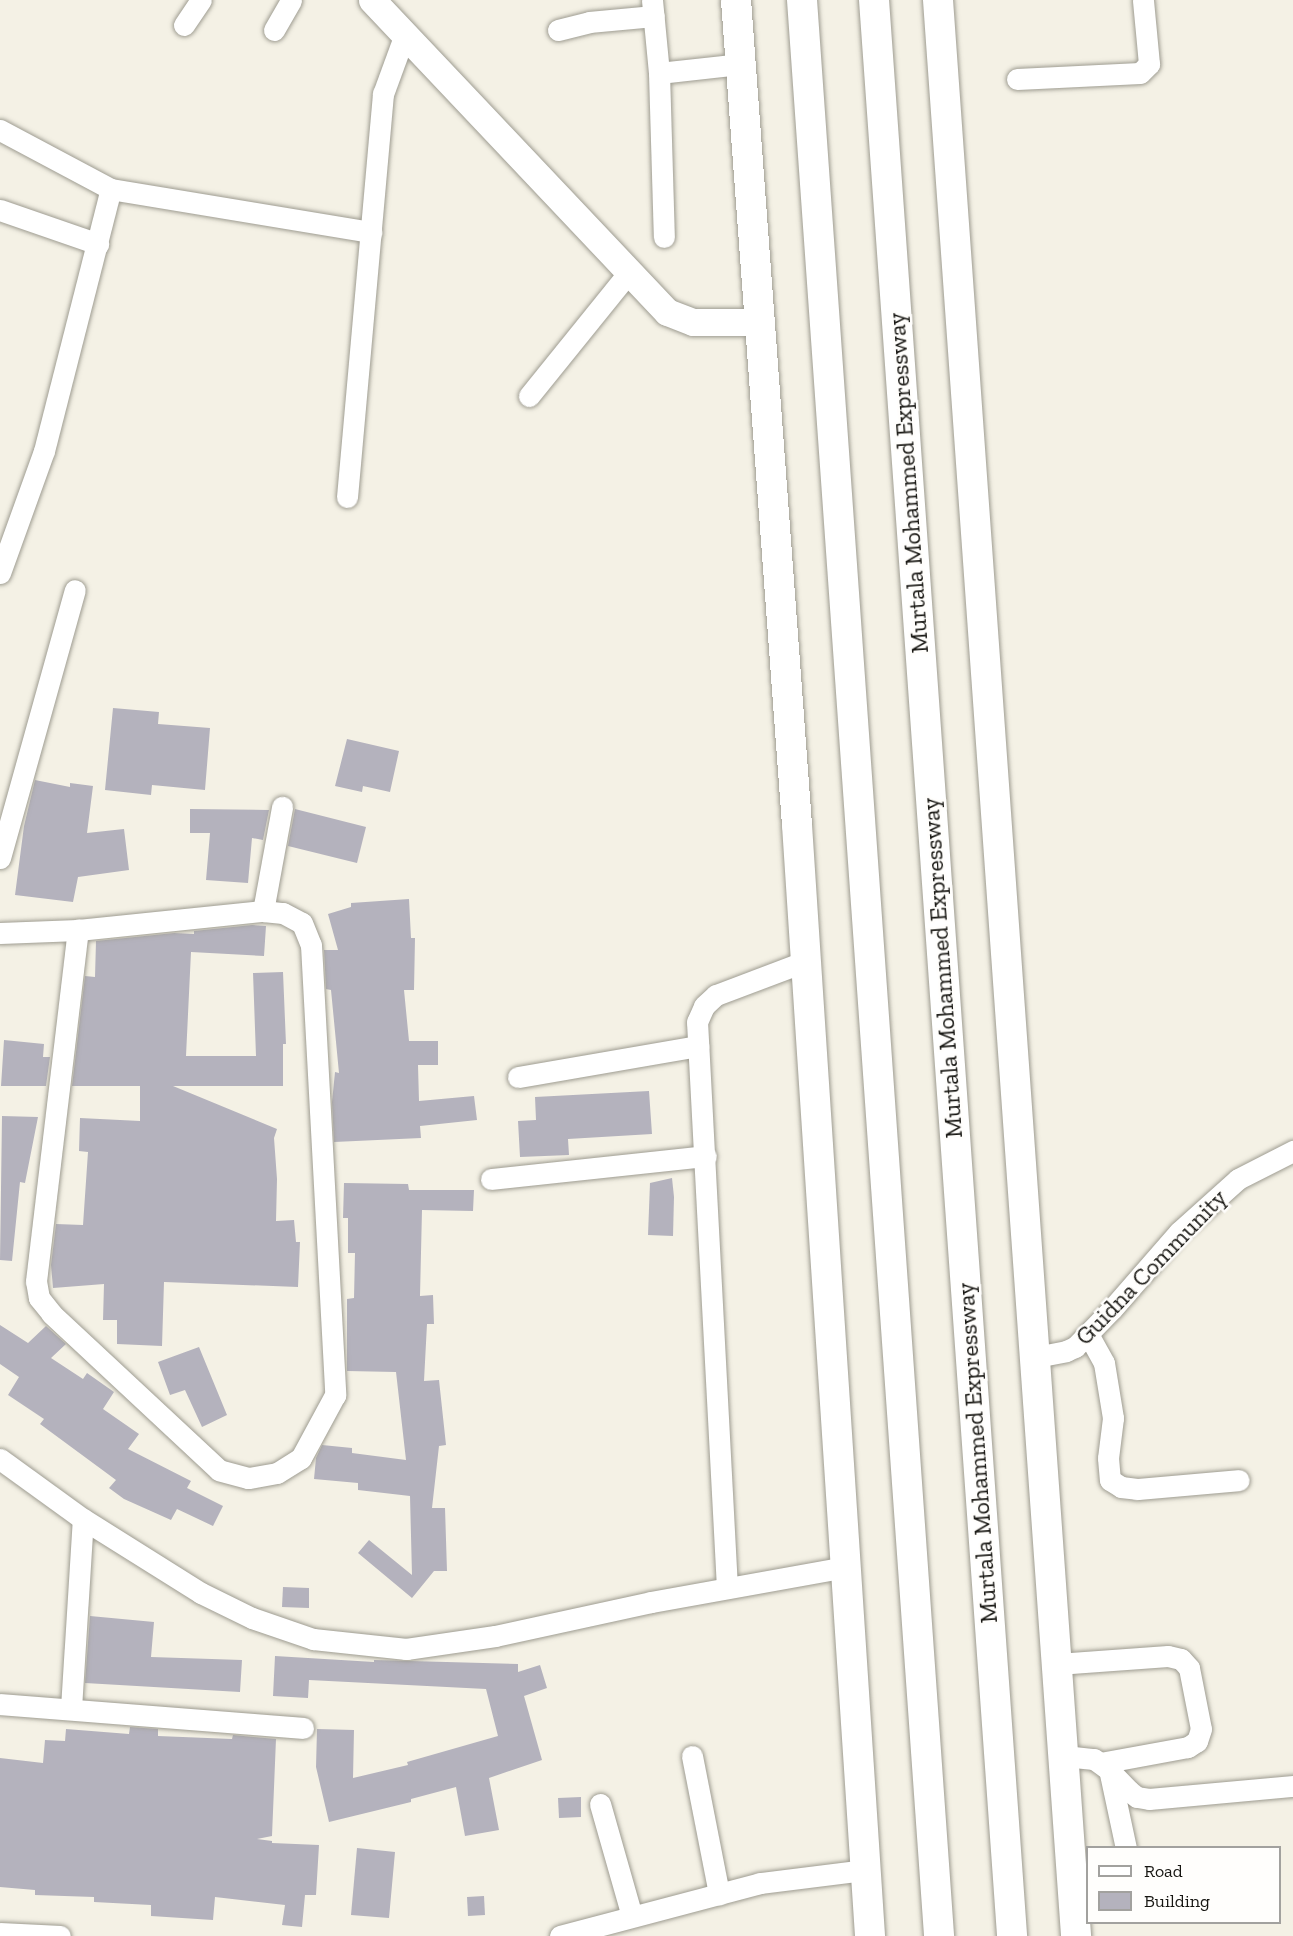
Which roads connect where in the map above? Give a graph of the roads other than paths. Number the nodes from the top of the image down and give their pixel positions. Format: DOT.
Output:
graph roads {
  1 [pos="201,0"];
  2 [pos="291,0"];
  3 [pos="736,0"];
  4 [pos="749,0"];
  5 [pos="802,0"];
  6 [pos="874,0"];
  7 [pos="927,0"];
  8 [pos="938,0"];
  9 [pos="1143,0"];
  10 [pos="379,3"];
  11 [pos="653,8"];
  12 [pos="184,25"];
  13 [pos="274,30"];
  14 [pos="558,30"];
  15 [pos="405,34"];
  16 [pos="659,73"];
  17 [pos="741,75"];
  18 [pos="1017,79"];
  19 [pos="946,106"];
  20 [pos="0,130"];
  21 [pos="111,189"];
  22 [pos="0,210"];
  23 [pos="371,232"];
  24 [pos="664,237"];
  25 [pos="98,244"];
  26 [pos="629,272"];
  27 [pos="760,322"];
  28 [pos="529,396"];
  29 [pos="347,497"];
  30 [pos="0,573"];
  31 [pos="75,590"];
  32 [pos="282,807"];
  33 [pos="0,858"];
  34 [pos="263,910"];
  35 [pos="78,930"];
  36 [pos="0,933"];
  37 [pos="806,961"];
  38 [pos="698,1046"];
  39 [pos="518,1077"];
  40 [pos="1293,1150"];
  41 [pos="706,1156"];
  42 [pos="491,1179"];
  43 [pos="1088,1335"];
  44 [pos="1036,1357"];
  45 [pos="0,1459"];
  46 [pos="1239,1480"];
  47 [pos="83,1519"];
  48 [pos="846,1567"];
  49 [pos="727,1588"];
  50 [pos="1058,1664"];
  51 [pos="0,1704"];
  52 [pos="71,1708"];
  53 [pos="303,1728"];
  54 [pos="692,1756"];
  55 [pos="1064,1756"];
  56 [pos="1105,1766"];
  57 [pos="1293,1786"];
  58 [pos="600,1804"];
  59 [pos="1125,1846"];
  60 [pos="865,1870"];
  61 [pos="719,1894"];
  62 [pos="632,1916"];
  63 [pos="0,1933"];
  64 [pos="60,1936"];
  65 [pos="560,1936"];
  66 [pos="870,1936"];
  67 [pos="939,1936"];
  68 [pos="1012,1936"];
  69 [pos="1076,1936"];
  1 -- 12 [label="street"];
  2 -- 13 [label="street"];
  3 -- 17 [label="highway"];
  4 -- 17 [label="highway"];
  5 -- 67 [label="highway"];
  6 -- 68 [label="highway, Murtala Mohammed Expressway"];
  7 -- 19 [label="highway"];
  8 -- 19 [label="highway"];
  9 -- 18 [label="street"];
  10 -- 15 [label="main road"];
  11 -- 14 [label="street"];
  11 -- 16 [label="street"];
  15 -- 23 [label="street"];
  15 -- 26 [label="main road"];
  16 -- 17 [label="street"];
  16 -- 24 [label="street"];
  17 -- 27 [label="highway"];
  19 -- 44 [label="highway"];
  20 -- 21 [label="street"];
  21 -- 23 [label="street"];
  21 -- 25 [label="street"];
  22 -- 25 [label="street"];
  23 -- 29 [label="street"];
  25 -- 30 [label="street"];
  26 -- 27 [label="main road"];
  26 -- 28 [label="street"];
  27 -- 37 [label="highway"];
  31 -- 33 [label="street"];
  32 -- 34 [label="street"];
  34 -- 35 [label="street"];
  34 -- 35 [label="street"];
  35 -- 36 [label="street"];
  37 -- 38 [label="street"];
  37 -- 48 [label="highway"];
  38 -- 39 [label="street"];
  38 -- 41 [label="street"];
  40 -- 43 [label="street, Guidna Community"];
  41 -- 42 [label="street"];
  41 -- 49 [label="street"];
  43 -- 44 [label="street, Guidna Community"];
  43 -- 46 [label="street"];
  44 -- 50 [label="highway"];
  45 -- 47 [label="street"];
  47 -- 49 [label="street"];
  47 -- 52 [label="street"];
  48 -- 49 [label="street"];
  48 -- 60 [label="highway"];
  50 -- 55 [label="highway"];
  50 -- 56 [label="street"];
  51 -- 52 [label="street"];
  52 -- 53 [label="street"];
  54 -- 61 [label="street"];
  55 -- 56 [label="street"];
  55 -- 69 [label="highway"];
  56 -- 57 [label="street"];
  56 -- 59 [label="street"];
  58 -- 62 [label="street"];
  60 -- 61 [label="street"];
  60 -- 66 [label="highway"];
  61 -- 62 [label="street"];
  62 -- 65 [label="street"];
  63 -- 64 [label="street"];
}
